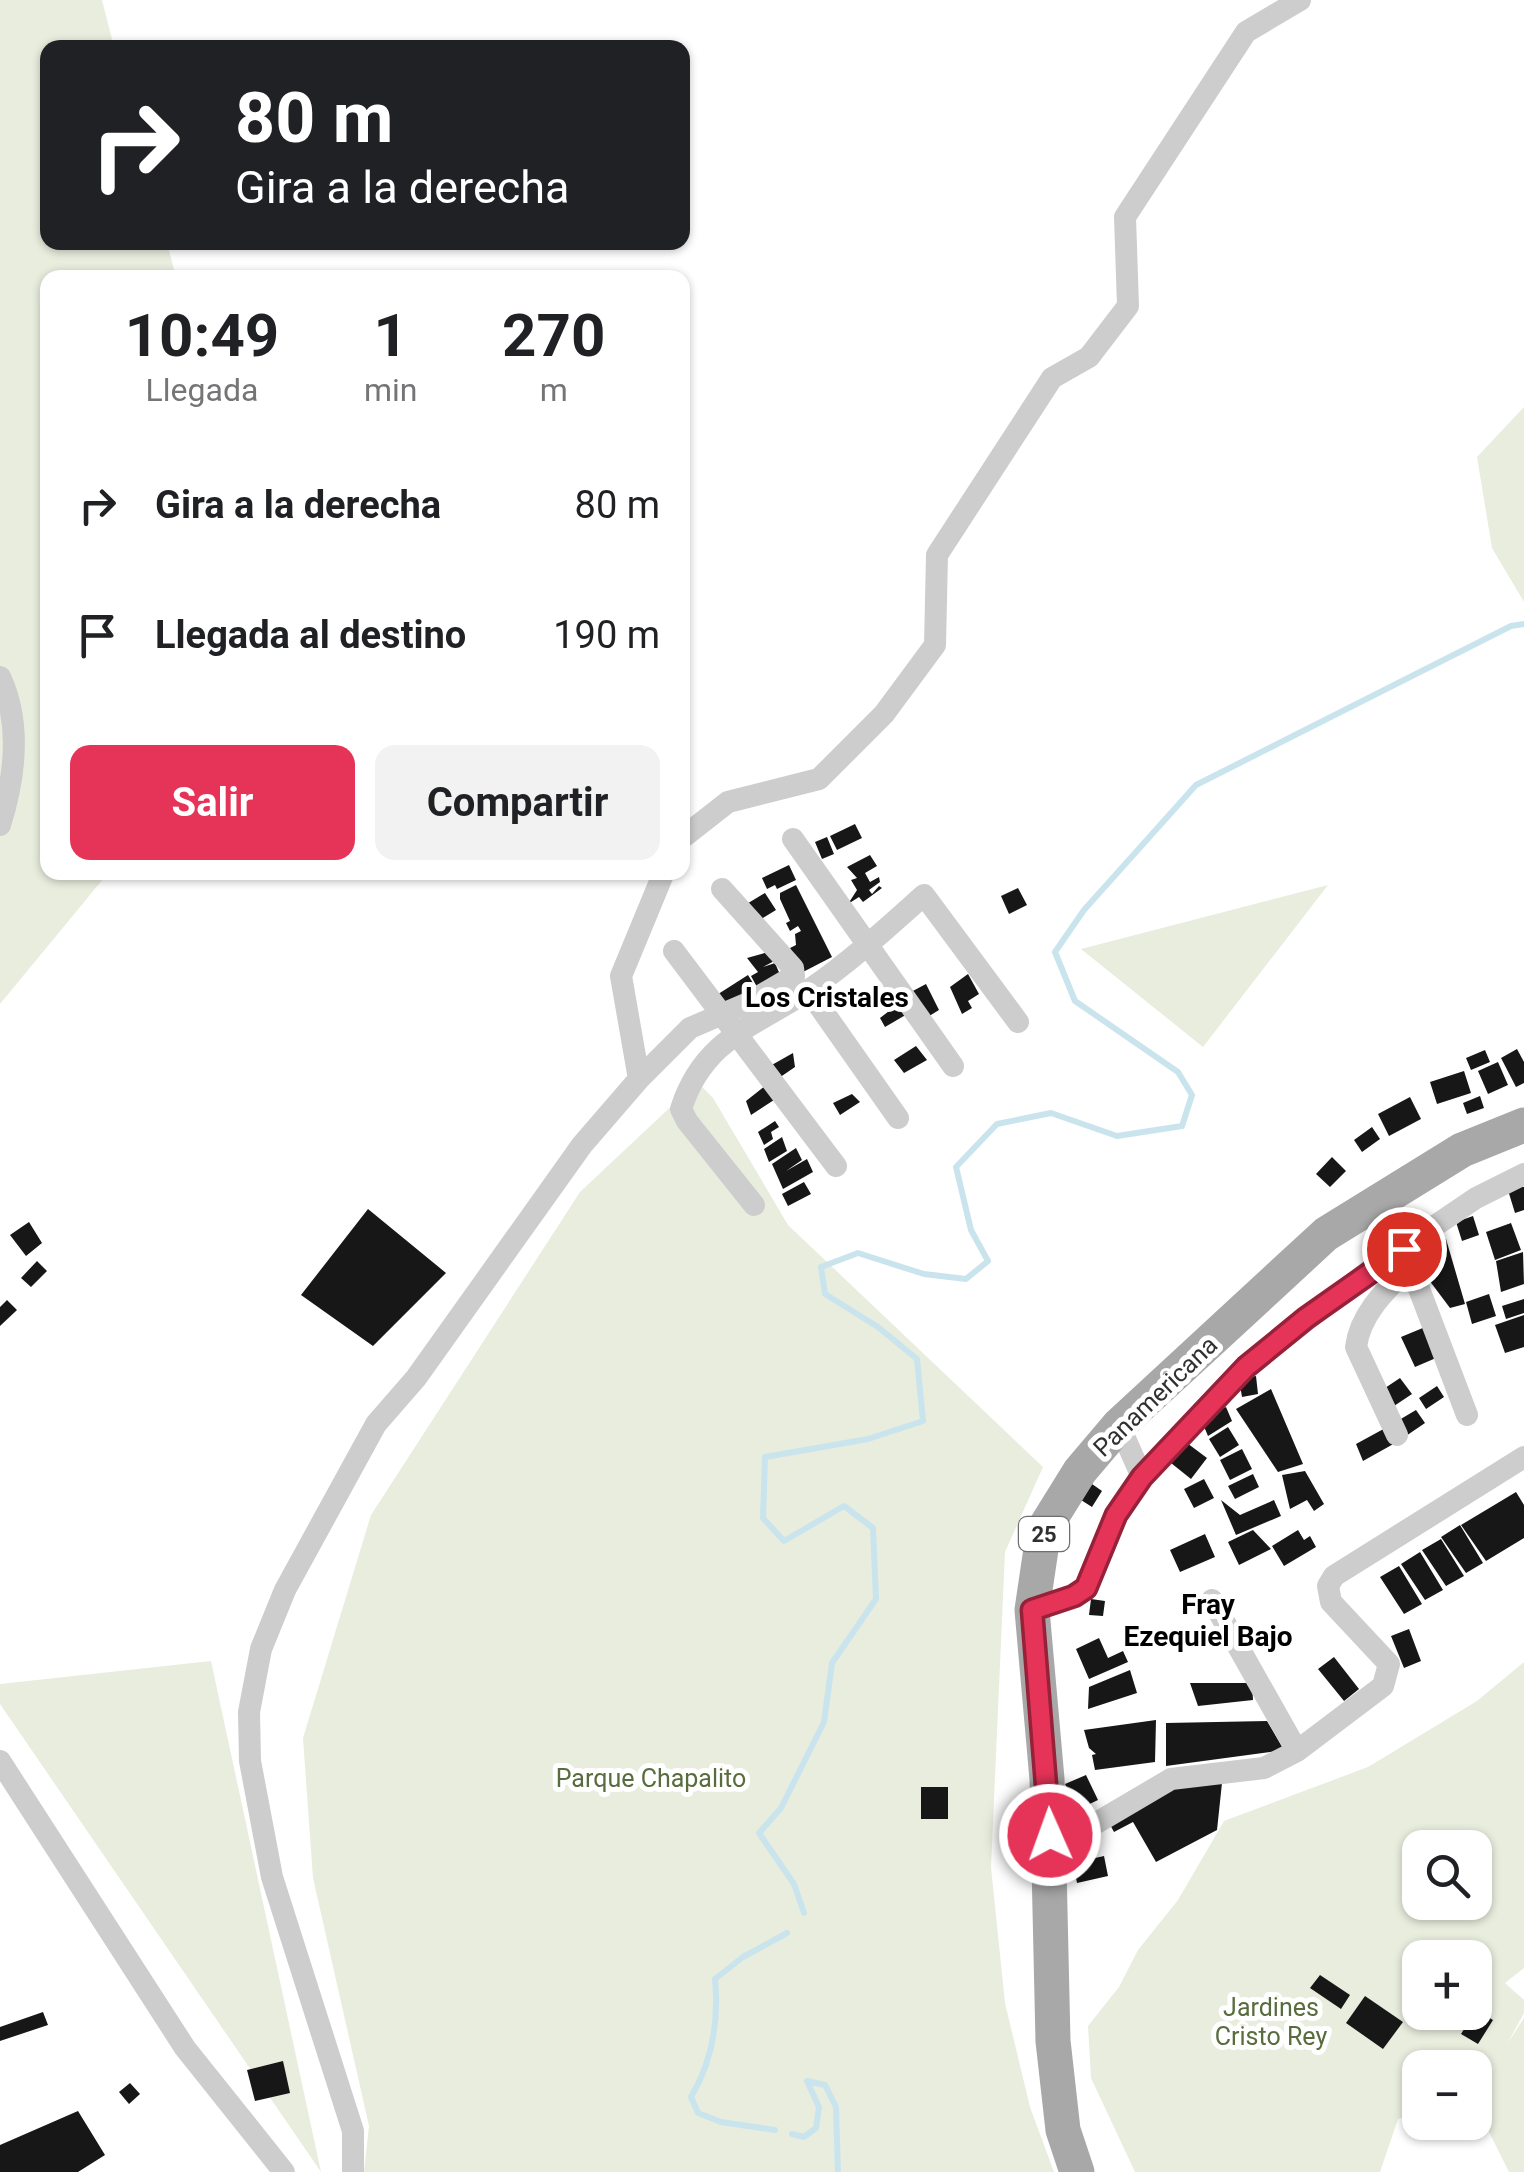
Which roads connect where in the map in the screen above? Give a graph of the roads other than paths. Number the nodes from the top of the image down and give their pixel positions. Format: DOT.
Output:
graph roads {
  1 [pos="1300,0"];
  2 [pos="0,678"];
  3 [pos="0,826"];
  4 [pos="690,832"];
  5 [pos="793,839"];
  6 [pos="661,880"];
  7 [pos="722,889"];
  8 [pos="868,944"];
  9 [pos="674,951"];
  10 [pos="808,990"];
  11 [pos="1018,1022"];
  12 [pos="728,1023"];
  13 [pos="953,1066"];
  14 [pos="639,1078"];
  15 [pos="898,1118"];
  16 [pos="1524,1125"];
  17 [pos="836,1166"];
  18 [pos="1524,1174"];
  19 [pos="754,1206"];
  20 [pos="1407,1257"];
  21 [pos="1468,1415"];
  22 [pos="1120,1425"];
  23 [pos="1397,1435"];
  24 [pos="1524,1458"];
  25 [pos="1142,1477"];
  26 [pos="1212,1600"];
  27 [pos="1032,1610"];
  28 [pos="1297,1750"];
  29 [pos="0,1761"];
  30 [pos="1050,1835"];
  31 [pos="284,2172"];
  32 [pos="354,2172"];
  33 [pos="1077,2172"];
  1 -- 4 [label="street"];
  2 -- 3 [label="street"];
  5 -- 8 [label="street"];
  6 -- 14 [label="street"];
  7 -- 12 [label="street"];
  8 -- 10 [label="street"];
  8 -- 11 [label="street"];
  8 -- 13 [label="street"];
  9 -- 12 [label="street"];
  10 -- 12 [label="street"];
  10 -- 15 [label="street"];
  12 -- 14 [label="street"];
  12 -- 17 [label="street"];
  12 -- 19 [label="street"];
  14 -- 32 [label="street"];
  16 -- 22 [label="main road, Panamericana / 25"];
  18 -- 20 [label="street"];
  20 -- 21 [label="street"];
  20 -- 23 [label="street"];
  20 -- 25 [label="street"];
  22 -- 25 [label="street"];
  22 -- 27 [label="main road, Panamericana / 25"];
  24 -- 28 [label="street"];
  25 -- 27 [label="street"];
  26 -- 28 [label="street"];
  27 -- 30 [label="main road, Panamericana / 25"];
  28 -- 30 [label="street"];
  29 -- 31 [label="street"];
  30 -- 33 [label="main road, Panamericana / 25"];
}
